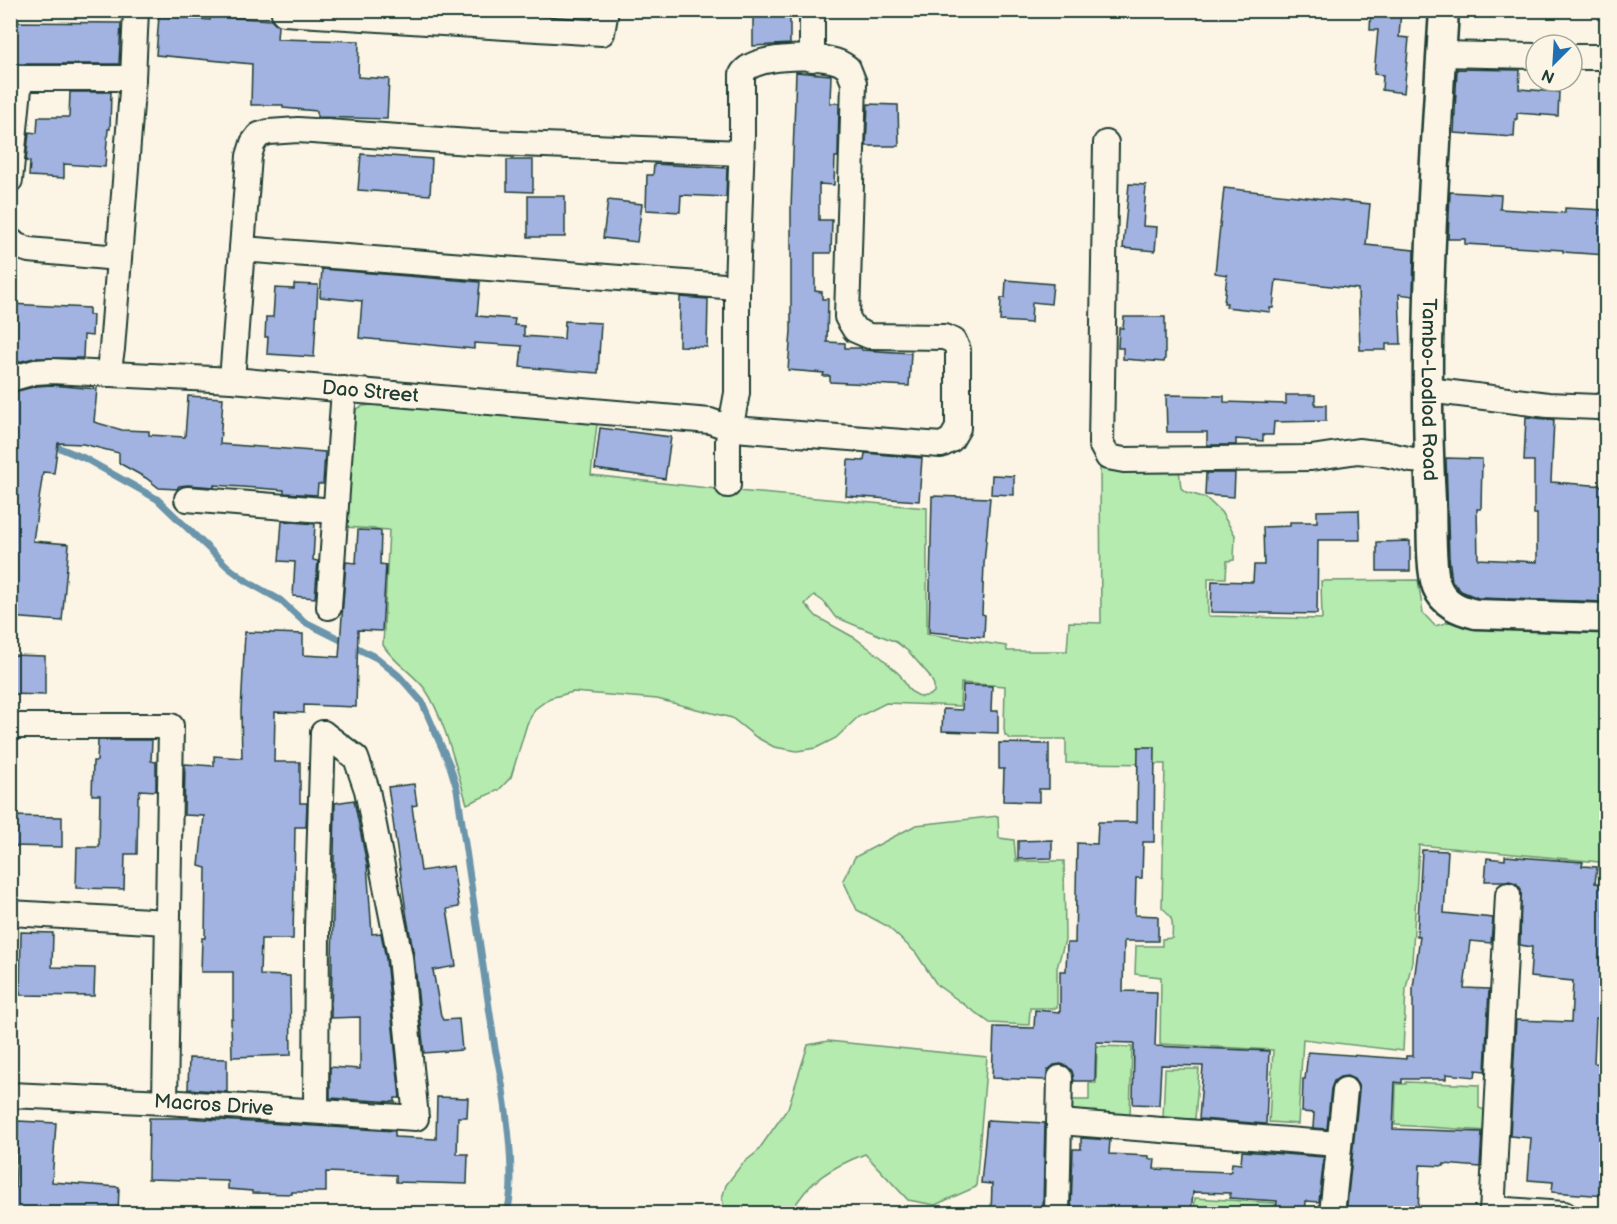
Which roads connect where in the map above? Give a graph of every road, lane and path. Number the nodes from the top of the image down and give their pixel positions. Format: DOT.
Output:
graph roads {
  1 [pos="136,10"];
  2 [pos="284,10"];
  3 [pos="606,10"];
  4 [pos="812,10"];
  5 [pos="1444,10"];
  6 [pos="1441,54"];
  7 [pos="1524,56"];
  8 [pos="1584,57"];
  9 [pos="1606,57"];
  10 [pos="812,59"];
  11 [pos="15,78"];
  12 [pos="134,78"];
  13 [pos="1106,143"];
  14 [pos="741,153"];
  15 [pos="10,180"];
  16 [pos="10,240"];
  17 [pos="242,249"];
  18 [pos="118,258"];
  19 [pos="737,287"];
  20 [pos="108,374"];
  21 [pos="10,379"];
  22 [pos="232,380"];
  23 [pos="344,389"];
  24 [pos="1428,390"];
  25 [pos="1606,405"];
  26 [pos="730,428"];
  27 [pos="1428,461"];
  28 [pos="728,485"];
  29 [pos="187,499"];
  30 [pos="335,511"];
  31 [pos="329,607"];
  32 [pos="1606,618"];
  33 [pos="10,726"];
  34 [pos="1508,895"];
  35 [pos="10,913"];
  36 [pos="168,922"];
  37 [pos="1060,1078"];
  38 [pos="1345,1090"];
  39 [pos="10,1095"];
  40 [pos="165,1102"];
  41 [pos="316,1111"];
  42 [pos="1060,1122"];
  43 [pos="1338,1144"];
  44 [pos="1492,1211"];
  45 [pos="1057,1214"];
  46 [pos="1332,1214"];
  47 [pos="1564,1214"];
  1 -- 12 [label="street"];
  2 -- 3 [label="street"];
  4 -- 10 [label="street"];
  5 -- 6 [label="street, Tambo-Lodlod Road"];
  6 -- 7 [label="street"];
  6 -- 24 [label="street, Tambo-Lodlod Road"];
  8 -- 9 [label="street"];
  10 -- 14 [label="street"];
  10 -- 26 [label="street, Dao Street"];
  11 -- 12 [label="street"];
  11 -- 15 [label="street"];
  12 -- 18 [label="street"];
  13 -- 27 [label="street"];
  14 -- 17 [label="street"];
  14 -- 19 [label="street"];
  16 -- 18 [label="street"];
  17 -- 19 [label="street"];
  17 -- 22 [label="street"];
  18 -- 20 [label="street"];
  19 -- 26 [label="street"];
  20 -- 21 [label="street, Dao Street"];
  20 -- 22 [label="street, Dao Street"];
  22 -- 23 [label="street, Dao Street"];
  23 -- 26 [label="street, Dao Street"];
  23 -- 30 [label="street"];
  24 -- 25 [label="street"];
  24 -- 27 [label="street, Tambo-Lodlod Road"];
  26 -- 28 [label="street"];
  27 -- 32 [label="street, Tambo-Lodlod Road"];
  29 -- 30 [label="street"];
  30 -- 31 [label="street"];
  33 -- 36 [label="street"];
  34 -- 44 [label="street"];
  35 -- 36 [label="street"];
  36 -- 40 [label="street"];
  37 -- 42 [label="street"];
  38 -- 43 [label="street"];
  39 -- 40 [label="street, Macros Drive"];
  40 -- 41 [label="street, Macros Drive"];
  41 -- 41 [label="street, Macros Drive"];
  42 -- 43 [label="street"];
  42 -- 45 [label="street"];
  43 -- 46 [label="street"];
  44 -- 47 [label="street"];
}
